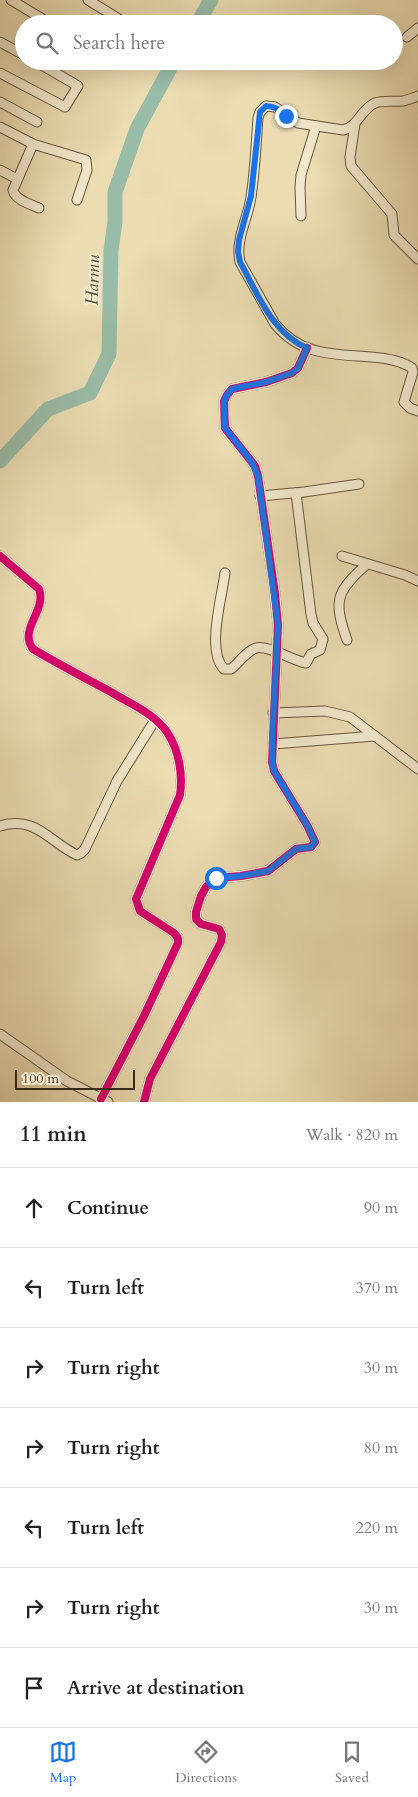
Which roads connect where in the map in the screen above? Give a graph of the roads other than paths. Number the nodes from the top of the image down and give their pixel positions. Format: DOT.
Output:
graph roads {
  1 [pos="11,0"];
  2 [pos="88,0"];
  3 [pos="36,15"];
  4 [pos="112,15"];
  5 [pos="418,28"];
  6 [pos="407,36"];
  7 [pos="0,42"];
  8 [pos="15,50"];
  9 [pos="50,70"];
  10 [pos="0,73"];
  11 [pos="418,96"];
  12 [pos="0,102"];
  13 [pos="37,122"];
  14 [pos="355,124"];
  15 [pos="316,126"];
  16 [pos="0,127"];
  17 [pos="33,144"];
  18 [pos="0,170"];
  19 [pos="17,179"];
  20 [pos="77,200"];
  21 [pos="39,208"];
  22 [pos="301,216"];
  23 [pos="418,260"];
  24 [pos="307,348"];
  25 [pos="418,411"];
  26 [pos="359,484"];
  27 [pos="296,493"];
  28 [pos="260,496"];
  29 [pos="0,556"];
  30 [pos="342,556"];
  31 [pos="367,564"];
  32 [pos="225,573"];
  33 [pos="418,581"];
  34 [pos="347,640"];
  35 [pos="276,652"];
  36 [pos="274,713"];
  37 [pos="155,720"];
  38 [pos="375,736"];
  39 [pos="272,744"];
  40 [pos="418,769"];
  41 [pos="0,826"];
  42 [pos="0,1034"];
  43 [pos="104,1101"];
  44 [pos="144,1102"];
  1 -- 3 [label="street"];
  2 -- 4 [label="street"];
  5 -- 6 [label="street"];
  7 -- 8 [label="street"];
  9 -- 10 [label="street"];
  11 -- 14 [label="street"];
  12 -- 13 [label="street"];
  14 -- 15 [label="street"];
  14 -- 23 [label="street"];
  15 -- 22 [label="street"];
  15 -- 24 [label="street"];
  16 -- 17 [label="street"];
  17 -- 19 [label="street"];
  17 -- 20 [label="street"];
  18 -- 19 [label="street"];
  19 -- 21 [label="street"];
  24 -- 25 [label="street"];
  24 -- 28 [label="street"];
  26 -- 27 [label="street"];
  27 -- 28 [label="street"];
  27 -- 35 [label="street"];
  28 -- 35 [label="street"];
  29 -- 37 [label="street"];
  30 -- 31 [label="street"];
  31 -- 33 [label="street"];
  31 -- 34 [label="street"];
  32 -- 35 [label="street"];
  35 -- 36 [label="street"];
  36 -- 38 [label="street"];
  36 -- 39 [label="street"];
  37 -- 41 [label="street"];
  37 -- 43 [label="street"];
  38 -- 39 [label="street"];
  38 -- 40 [label="street"];
  39 -- 44 [label="street"];
  42 -- 43 [label="street"];
}
